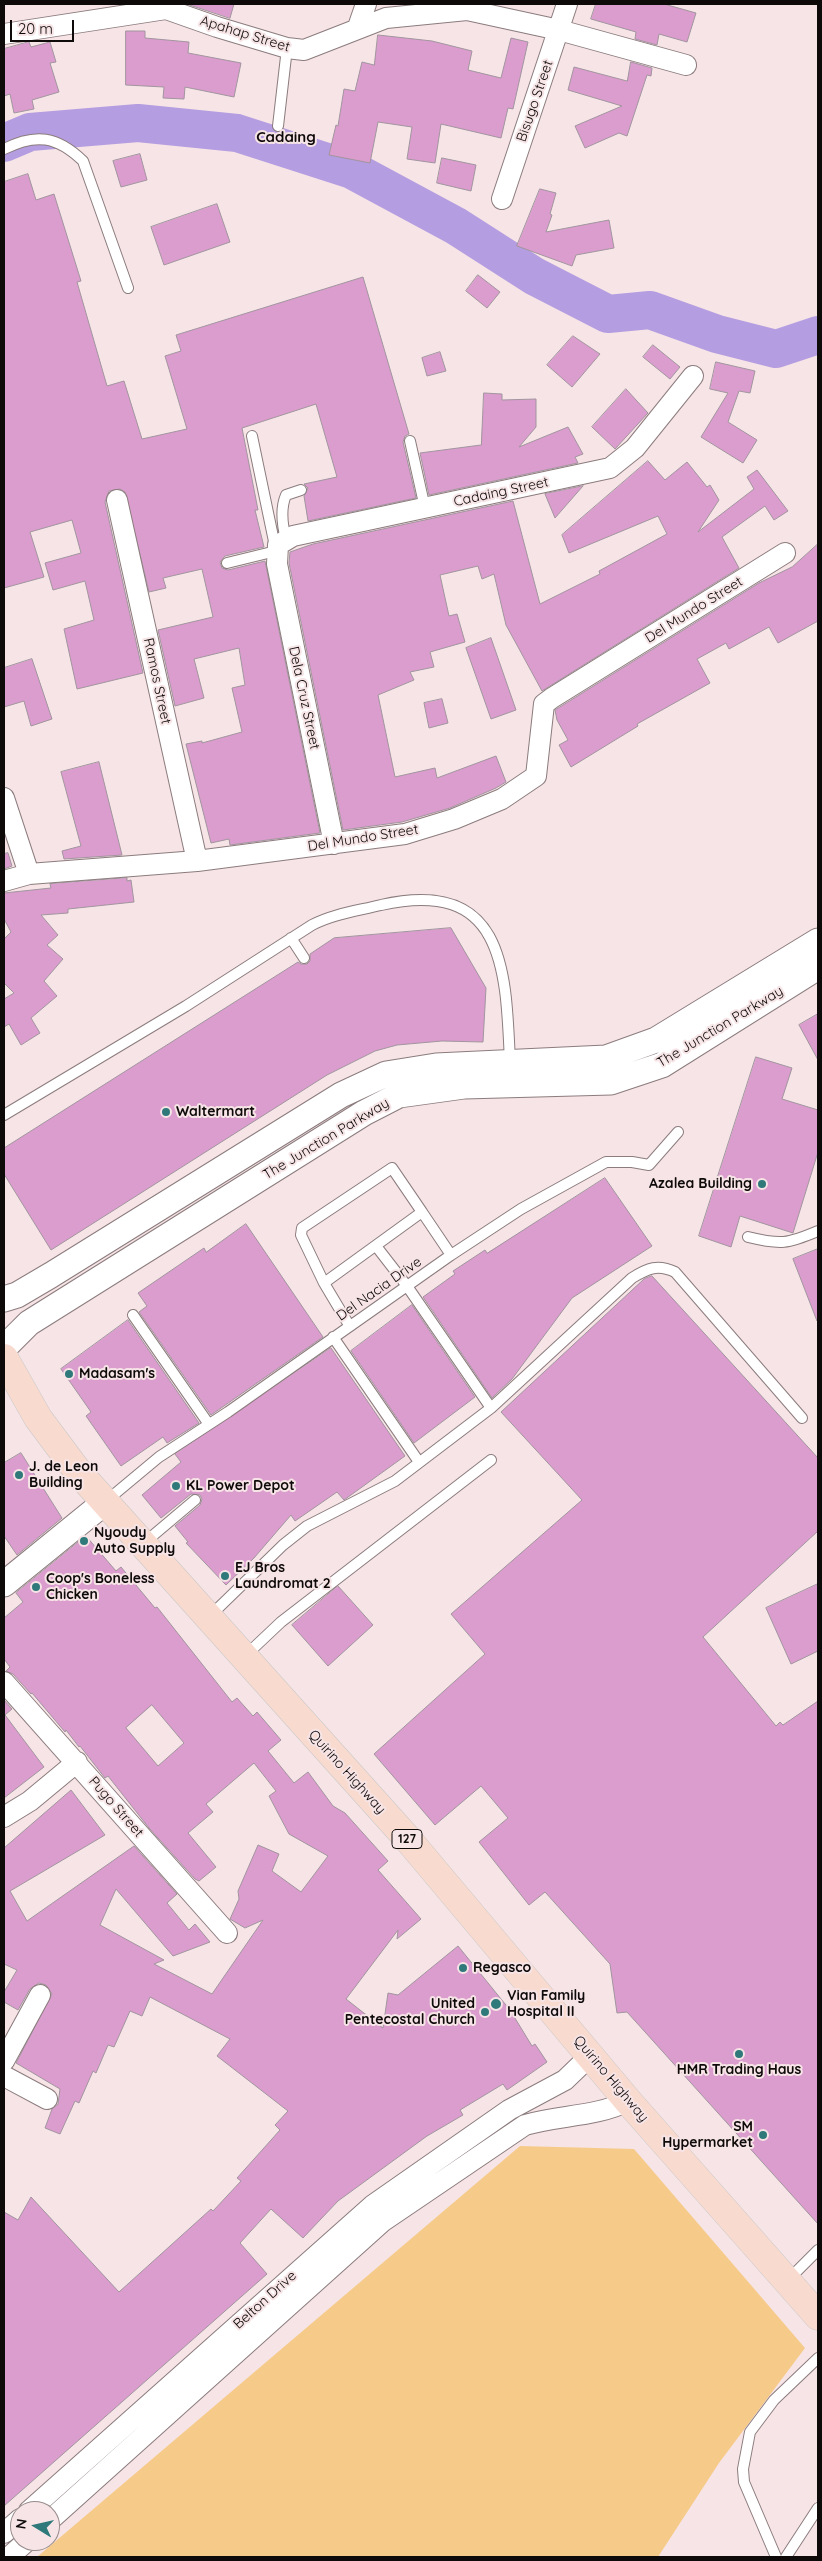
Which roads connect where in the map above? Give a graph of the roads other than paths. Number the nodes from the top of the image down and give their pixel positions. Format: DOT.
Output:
graph roads {
  1 [pos="366,4"];
  2 [pos="567,4"];
  3 [pos="167,6"];
  4 [pos="358,27"];
  5 [pos="559,30"];
  6 [pos="4,34"];
  7 [pos="287,48"];
  8 [pos="686,65"];
  9 [pos="278,126"];
  10 [pos="4,149"];
  11 [pos="502,199"];
  12 [pos="128,288"];
  13 [pos="693,376"];
  14 [pos="252,436"];
  15 [pos="410,441"];
  16 [pos="301,490"];
  17 [pos="117,500"];
  18 [pos="425,508"];
  19 [pos="281,545"];
  20 [pos="785,553"];
  21 [pos="227,564"];
  22 [pos="4,798"];
  23 [pos="334,844"];
  24 [pos="197,861"];
  25 [pos="29,874"];
  26 [pos="4,881"];
  27 [pos="291,938"];
  28 [pos="818,941"];
  29 [pos="304,958"];
  30 [pos="818,967"];
  31 [pos="609,1070"];
  32 [pos="511,1073"];
  33 [pos="4,1115"];
  34 [pos="678,1132"];
  35 [pos="422,1212"];
  36 [pos="818,1231"];
  37 [pos="748,1237"];
  38 [pos="376,1246"];
  39 [pos="451,1255"];
  40 [pos="324,1282"];
  41 [pos="407,1286"];
  42 [pos="4,1299"];
  43 [pos="132,1315"];
  44 [pos="349,1325"];
  45 [pos="334,1337"];
  46 [pos="4,1348"];
  47 [pos="4,1358"];
  48 [pos="491,1408"];
  49 [pos="802,1418"];
  50 [pos="208,1423"];
  51 [pos="491,1460"];
  52 [pos="419,1462"];
  53 [pos="195,1500"];
  54 [pos="105,1502"];
  55 [pos="143,1543"];
  56 [pos="4,1584"];
  57 [pos="208,1617"];
  58 [pos="244,1657"];
  59 [pos="4,1682"];
  60 [pos="77,1762"];
  61 [pos="4,1817"];
  62 [pos="227,1933"];
  63 [pos="40,1995"];
  64 [pos="590,2055"];
  65 [pos="4,2061"];
  66 [pos="4,2076"];
  67 [pos="551,2089"];
  68 [pos="48,2099"];
  69 [pos="628,2101"];
  70 [pos="515,2108"];
  71 [pos="566,2117"];
  72 [pos="525,2125"];
  73 [pos="327,2245"];
  74 [pos="818,2250"];
  75 [pos="340,2262"];
  76 [pos="787,2282"];
  77 [pos="818,2316"];
  78 [pos="818,2358"];
  79 [pos="40,2501"];
  80 [pos="818,2508"];
  81 [pos="60,2511"];
  82 [pos="776,2557"];
  83 [pos="786,2557"];
  1 -- 4 [label="street"];
  2 -- 5 [label="street, Bisugo Street"];
  3 -- 6 [label="street, Apahap Street"];
  3 -- 7 [label="street, Apahap Street"];
  4 -- 5 [label="street, Apahap Street"];
  4 -- 7 [label="street, Apahap Street"];
  5 -- 8 [label="street, Apahap Street"];
  5 -- 11 [label="street, Bisugo Street"];
  7 -- 9 [label="lane"];
  10 -- 12 [label="lane"];
  13 -- 18 [label="street, Cadaing Street"];
  14 -- 19 [label="lane"];
  15 -- 18 [label="lane"];
  16 -- 19 [label="lane"];
  17 -- 24 [label="street, Ramos Street"];
  18 -- 19 [label="street, Cadaing Street"];
  19 -- 21 [label="lane"];
  19 -- 23 [label="street, Dela Cruz Street"];
  20 -- 23 [label="street, Del Mundo Street"];
  22 -- 25 [label="street"];
  23 -- 24 [label="street, Del Mundo Street"];
  24 -- 25 [label="street, Del Mundo Street"];
  25 -- 26 [label="street, Del Mundo Street"];
  27 -- 29 [label="lane"];
  27 -- 32 [label="lane"];
  27 -- 33 [label="lane"];
  28 -- 31 [label="street, The Junction Parkway"];
  30 -- 31 [label="street, The Junction Parkway"];
  31 -- 32 [label="street, The Junction Parkway"];
  32 -- 42 [label="street, The Junction Parkway"];
  32 -- 46 [label="street, The Junction Parkway"];
  34 -- 39 [label="lane, Del Nacia Drive"];
  35 -- 38 [label="lane"];
  35 -- 39 [label="lane"];
  35 -- 40 [label="lane"];
  36 -- 37 [label="lane"];
  38 -- 40 [label="lane"];
  38 -- 41 [label="lane"];
  39 -- 41 [label="lane, Del Nacia Drive"];
  40 -- 44 [label="lane"];
  41 -- 44 [label="lane, Del Nacia Drive"];
  41 -- 48 [label="lane"];
  43 -- 50 [label="lane"];
  44 -- 45 [label="lane, Del Nacia Drive"];
  45 -- 50 [label="lane, Del Nacia Drive"];
  45 -- 52 [label="lane"];
  47 -- 54 [label="main road, Quirino Highway / 127"];
  48 -- 49 [label="lane"];
  48 -- 52 [label="lane"];
  50 -- 54 [label="lane, Del Nacia Drive"];
  51 -- 58 [label="lane"];
  52 -- 57 [label="lane"];
  53 -- 55 [label="lane"];
  54 -- 55 [label="main road, Quirino Highway / 127"];
  54 -- 56 [label="street"];
  55 -- 57 [label="main road, Quirino Highway / 127"];
  57 -- 58 [label="main road, Quirino Highway / 127"];
  58 -- 64 [label="main road, Quirino Highway / 127"];
  59 -- 60 [label="street, Pugo Street"];
  60 -- 61 [label="street"];
  60 -- 62 [label="street, Pugo Street"];
  63 -- 65 [label="street"];
  64 -- 67 [label="street, Belton Drive"];
  64 -- 69 [label="main road, Quirino Highway / 127"];
  66 -- 68 [label="street"];
  67 -- 70 [label="street, Belton Drive"];
  67 -- 71 [label="street"];
  69 -- 71 [label="street, Belton Drive"];
  69 -- 76 [label="main road, Quirino Highway / 127"];
  70 -- 72 [label="street"];
  70 -- 73 [label="street, Belton Drive"];
  71 -- 72 [label="street, Belton Drive"];
  72 -- 75 [label="street, Belton Drive"];
  73 -- 75 [label="street"];
  73 -- 79 [label="street, Belton Drive"];
  74 -- 76 [label="lane"];
  75 -- 81 [label="street, Belton Drive"];
  76 -- 77 [label="main road, Quirino Highway / 127"];
  78 -- 82 [label="lane"];
  80 -- 83 [label="lane"];
}
